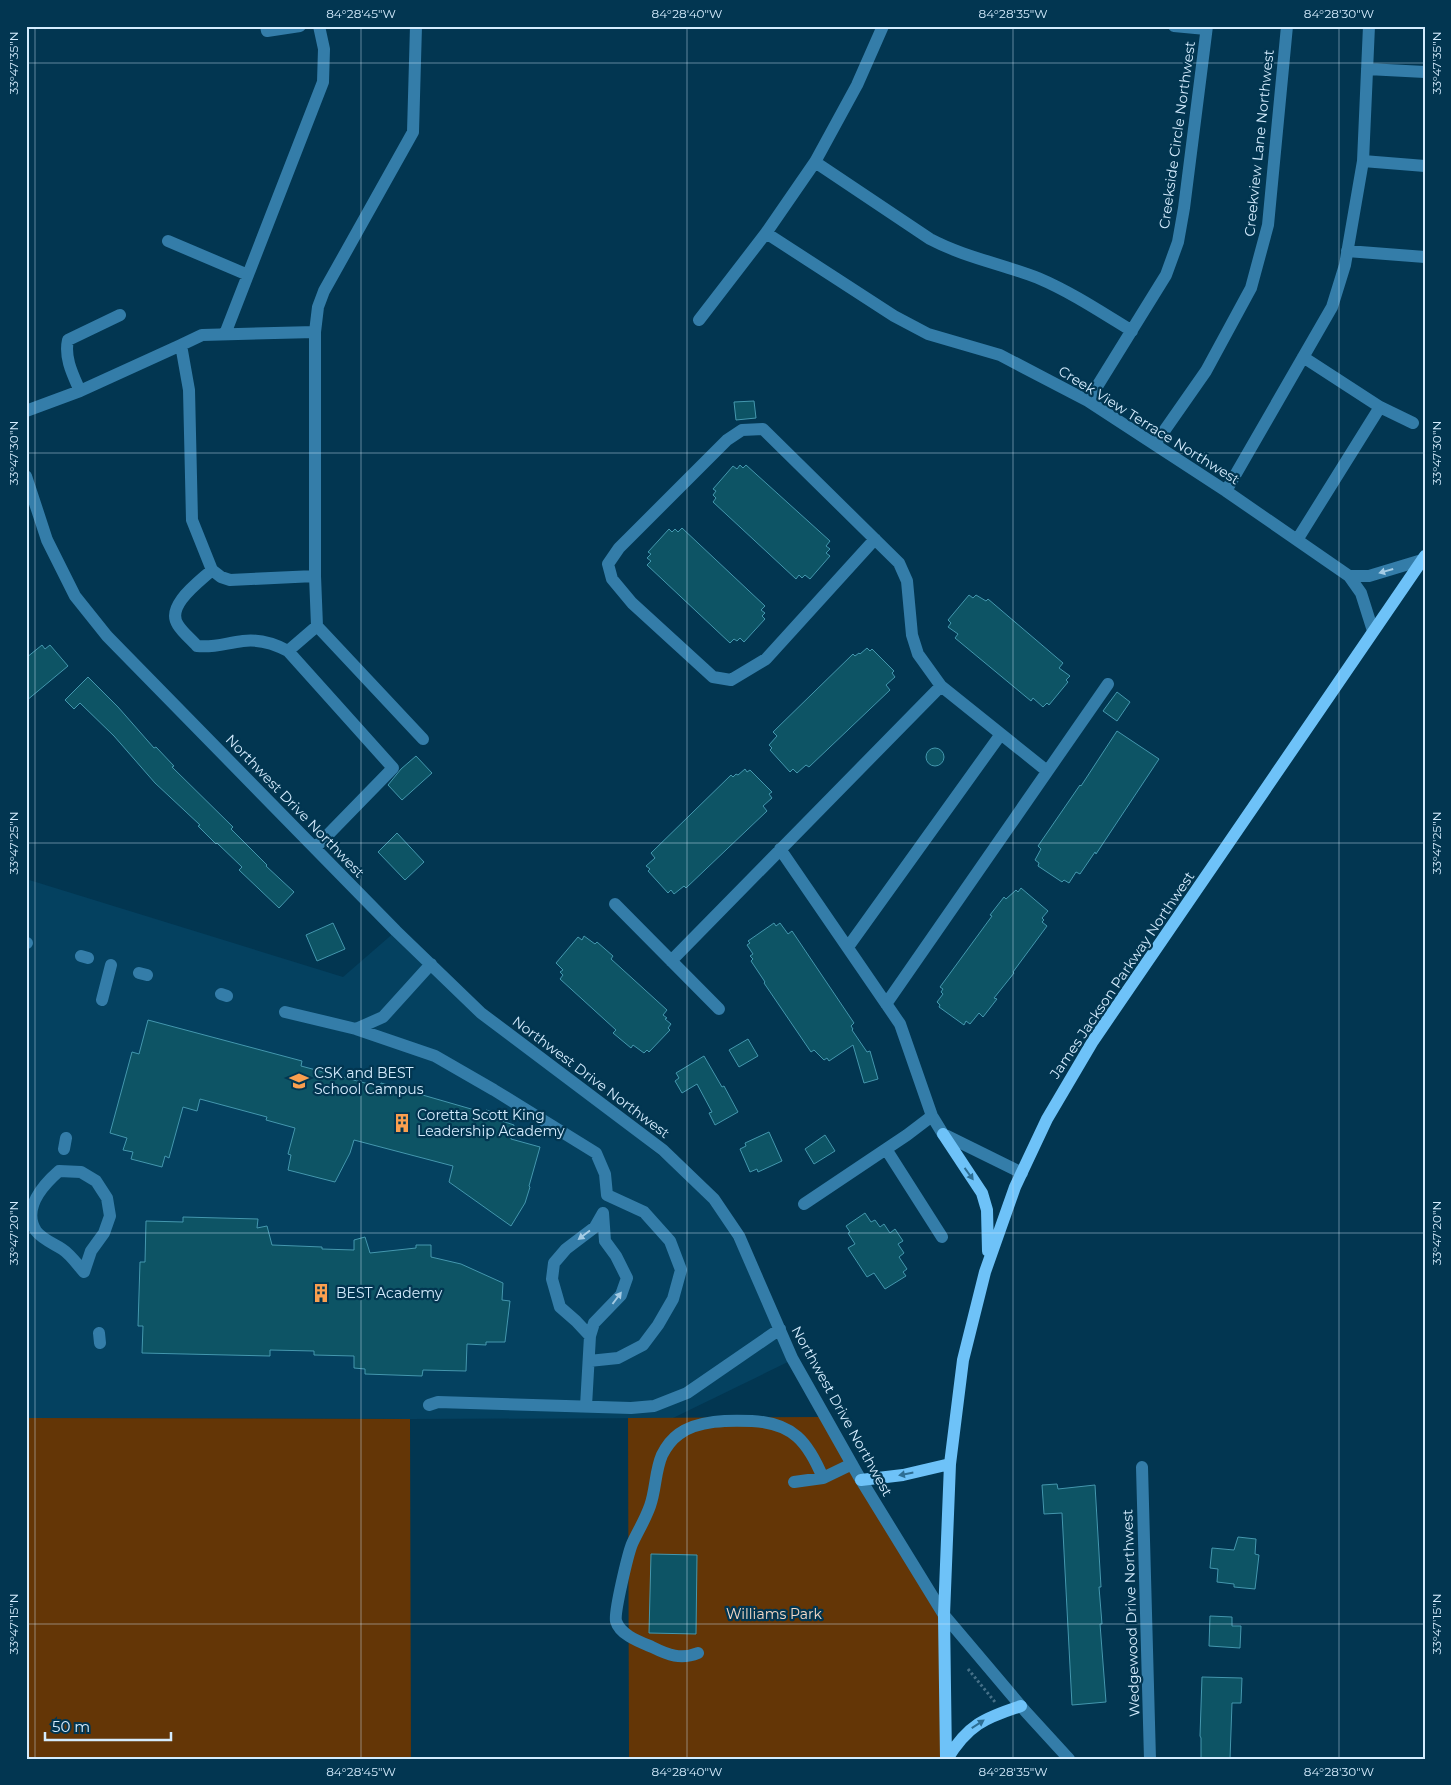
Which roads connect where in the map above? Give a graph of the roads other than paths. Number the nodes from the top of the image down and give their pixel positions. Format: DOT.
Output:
graph roads {
  1 [pos="266,26"];
  2 [pos="300,26"];
  3 [pos="319,26"];
  4 [pos="416,26"];
  5 [pos="883,26"];
  6 [pos="1174,26"];
  7 [pos="1287,26"];
  8 [pos="1369,26"];
  9 [pos="1207,28"];
  10 [pos="1367,69"];
  11 [pos="1425,72"];
  12 [pos="1363,161"];
  13 [pos="815,162"];
  14 [pos="1425,166"];
  15 [pos="766,233"];
  16 [pos="168,241"];
  17 [pos="1347,251"];
  18 [pos="1425,257"];
  19 [pos="248,275"];
  20 [pos="120,315"];
  21 [pos="699,320"];
  22 [pos="1132,331"];
  23 [pos="315,332"];
  24 [pos="225,334"];
  25 [pos="181,345"];
  26 [pos="1303,357"];
  27 [pos="80,391"];
  28 [pos="1088,401"];
  29 [pos="1380,407"];
  30 [pos="26,411"];
  31 [pos="1413,424"];
  32 [pos="1155,444"];
  33 [pos="26,476"];
  34 [pos="1226,491"];
  35 [pos="874,539"];
  36 [pos="1297,540"];
  37 [pos="1423,558"];
  38 [pos="212,570"];
  39 [pos="315,576"];
  40 [pos="1349,576"];
  41 [pos="317,626"];
  42 [pos="1373,631"];
  43 [pos="288,651"];
  44 [pos="1108,684"];
  45 [pos="941,686"];
  46 [pos="1001,734"];
  47 [pos="423,739"];
  48 [pos="1047,771"];
  49 [pos="315,848"];
  50 [pos="780,849"];
  51 [pos="615,904"];
  52 [pos="848,947"];
  53 [pos="671,961"];
  54 [pos="111,964"];
  55 [pos="431,964"];
  56 [pos="102,1000"];
  57 [pos="886,1004"];
  58 [pos="719,1010"];
  59 [pos="285,1012"];
  60 [pos="356,1029"];
  61 [pos="932,1116"];
  62 [pos="942,1134"];
  63 [pos="886,1149"];
  64 [pos="59,1171"];
  65 [pos="1022,1173"];
  66 [pos="607,1195"];
  67 [pos="804,1204"];
  68 [pos="603,1214"];
  69 [pos="942,1237"];
  70 [pos="988,1263"];
  71 [pos="780,1330"];
  72 [pos="590,1336"];
  73 [pos="589,1361"];
  74 [pos="429,1405"];
  75 [pos="586,1406"];
  76 [pos="852,1464"];
  77 [pos="950,1464"];
  78 [pos="1142,1468"];
  79 [pos="823,1478"];
  80 [pos="861,1480"];
  81 [pos="794,1482"];
  82 [pos="944,1615"];
  83 [pos="698,1653"];
  84 [pos="1021,1706"];
  85 [pos="946,1759"];
  86 [pos="1069,1759"];
  87 [pos="1150,1759"];
  1 -- 2 [label="street"];
  3 -- 19 [label="street"];
  4 -- 23 [label="street"];
  5 -- 13 [label="street"];
  6 -- 9 [label="street"];
  7 -- 32 [label="street, Creekview Lane Northwest"];
  8 -- 10 [label="street"];
  9 -- 22 [label="street, Creekside Circle Northwest"];
  10 -- 11 [label="street"];
  10 -- 12 [label="street"];
  12 -- 14 [label="street"];
  12 -- 17 [label="street"];
  13 -- 15 [label="street"];
  13 -- 22 [label="street"];
  15 -- 21 [label="street"];
  15 -- 28 [label="street, Creek View Terrace Northwest"];
  16 -- 19 [label="street"];
  17 -- 18 [label="street"];
  17 -- 26 [label="street"];
  19 -- 24 [label="street"];
  20 -- 27 [label="street"];
  22 -- 28 [label="street, Creekside Circle Northwest"];
  23 -- 24 [label="street"];
  23 -- 39 [label="street"];
  24 -- 25 [label="street"];
  25 -- 27 [label="street"];
  25 -- 38 [label="street"];
  26 -- 29 [label="street"];
  26 -- 34 [label="street"];
  27 -- 30 [label="street"];
  28 -- 32 [label="street, Creek View Terrace Northwest"];
  29 -- 31 [label="street"];
  29 -- 36 [label="street"];
  32 -- 34 [label="street, Creek View Terrace Northwest"];
  33 -- 49 [label="street, Northwest Drive Northwest"];
  34 -- 36 [label="street, Creek View Terrace Northwest"];
  35 -- 35 [label="street"];
  35 -- 45 [label="street"];
  36 -- 40 [label="street, Creek View Terrace Northwest"];
  37 -- 40 [label="street, one-way"];
  37 -- 42 [label="main road, James Jackson Parkway Northwest"];
  38 -- 39 [label="street"];
  38 -- 43 [label="street"];
  39 -- 41 [label="street"];
  40 -- 42 [label="street, Creek View Terrace Northwest"];
  41 -- 43 [label="street"];
  41 -- 47 [label="street"];
  42 -- 65 [label="main road, James Jackson Parkway Northwest"];
  43 -- 49 [label="street"];
  44 -- 48 [label="street"];
  45 -- 46 [label="street"];
  45 -- 50 [label="street"];
  46 -- 48 [label="street"];
  46 -- 52 [label="street"];
  48 -- 57 [label="street"];
  49 -- 55 [label="street, Northwest Drive Northwest"];
  50 -- 52 [label="street"];
  50 -- 53 [label="street"];
  51 -- 53 [label="street"];
  52 -- 57 [label="street"];
  53 -- 58 [label="street"];
  54 -- 56 [label="street"];
  55 -- 60 [label="street"];
  55 -- 71 [label="street, Northwest Drive Northwest"];
  57 -- 61 [label="street"];
  59 -- 60 [label="street"];
  60 -- 66 [label="street"];
  61 -- 62 [label="street"];
  61 -- 63 [label="street"];
  62 -- 65 [label="street"];
  62 -- 70 [label="main road, one-way"];
  63 -- 67 [label="street"];
  63 -- 69 [label="street"];
  64 -- 64 [label="street"];
  65 -- 70 [label="main road, James Jackson Parkway Northwest"];
  66 -- 68 [label="street"];
  66 -- 73 [label="street"];
  72 -- 68 [label="street, one-way"];
  68 -- 72 [label="street, one-way"];
  70 -- 77 [label="main road, James Jackson Parkway Northwest"];
  71 -- 75 [label="street"];
  71 -- 76 [label="street, Northwest Drive Northwest"];
  72 -- 73 [label="street"];
  73 -- 75 [label="street"];
  74 -- 75 [label="street"];
  76 -- 79 [label="street"];
  76 -- 80 [label="street, Northwest Drive Northwest"];
  77 -- 80 [label="main road, one-way"];
  77 -- 82 [label="main road, James Jackson Parkway Northwest"];
  78 -- 87 [label="street, Wedgewood Drive Northwest"];
  79 -- 81 [label="street"];
  79 -- 83 [label="street"];
  80 -- 82 [label="street, Northwest Drive Northwest"];
  82 -- 84 [label="street, Northwest Drive Northwest"];
  82 -- 85 [label="main road, James Jackson Parkway Northwest"];
  85 -- 84 [label="main road, one-way"];
  84 -- 86 [label="street, Northwest Drive Northwest"];
}
